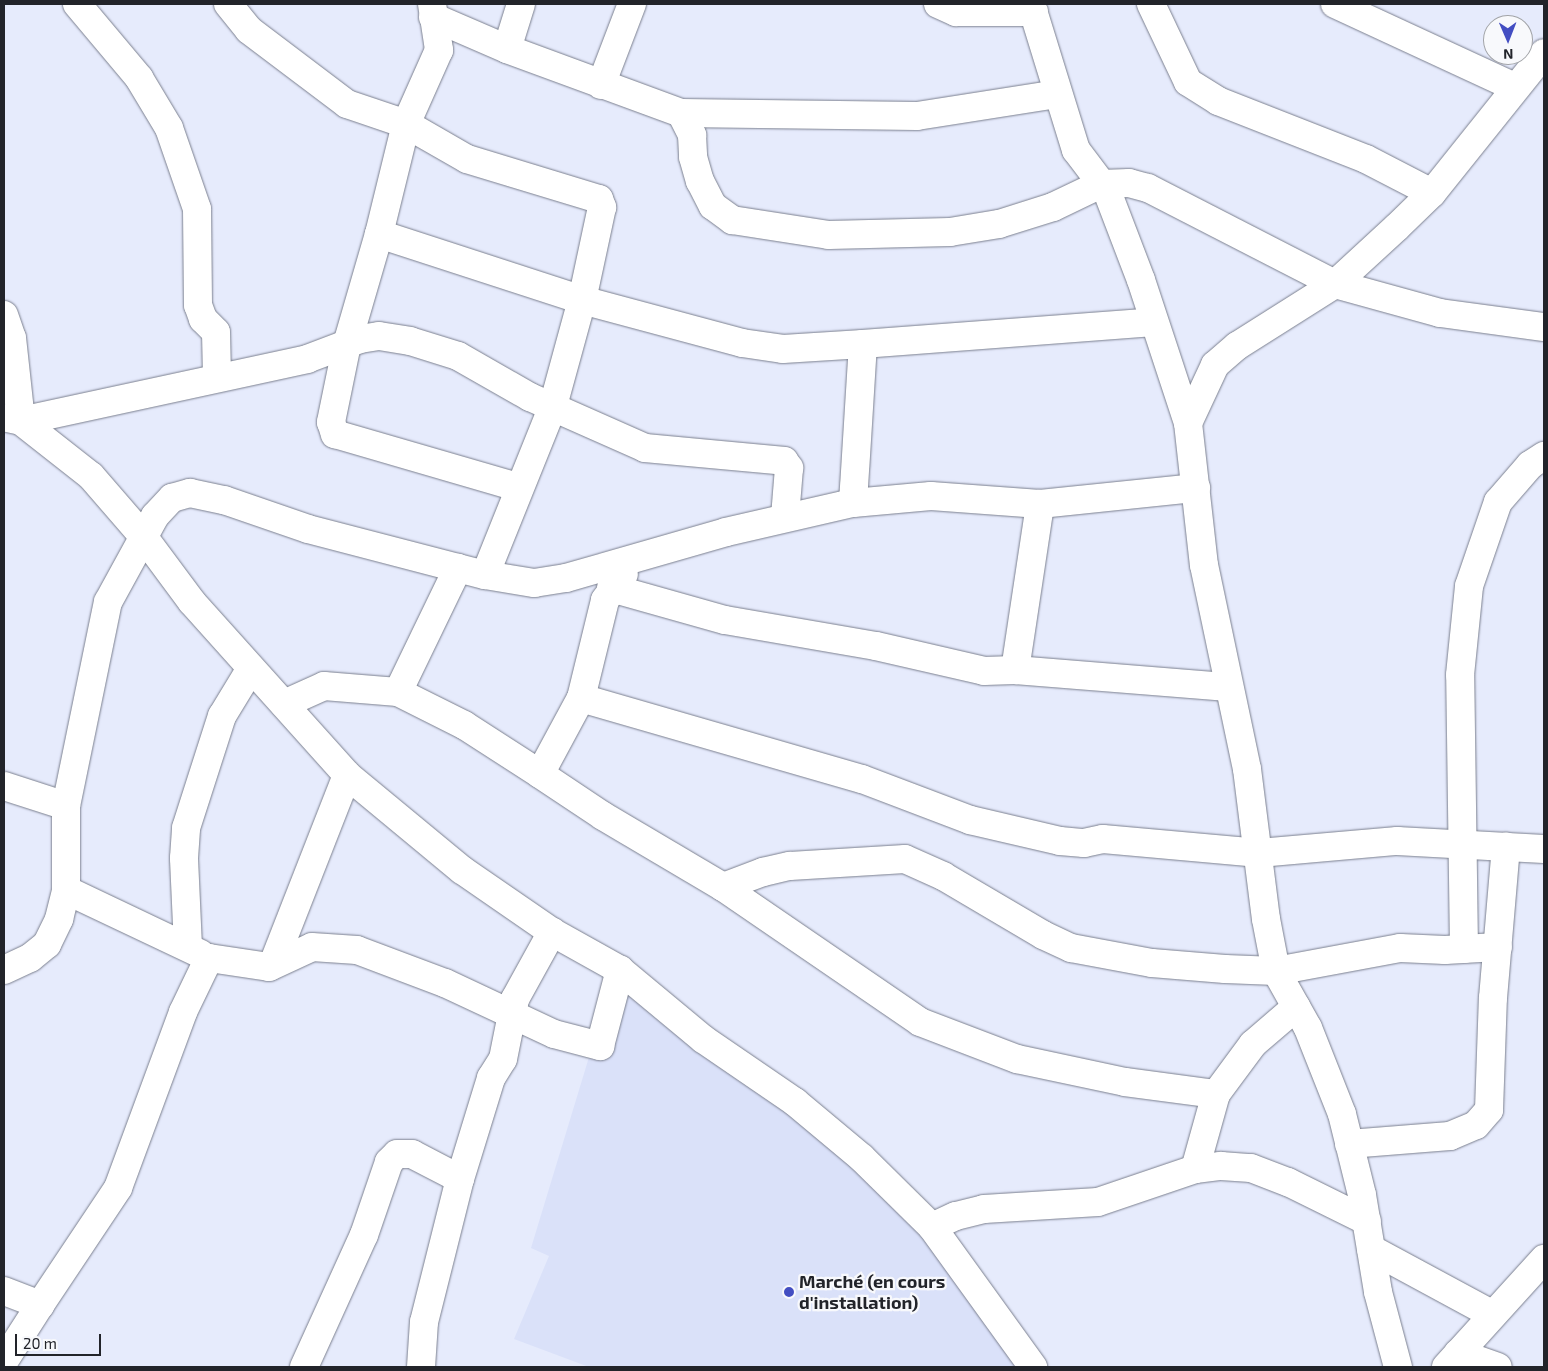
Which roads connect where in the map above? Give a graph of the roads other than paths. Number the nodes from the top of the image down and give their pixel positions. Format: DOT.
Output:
graph roads {
  1 [pos="77,4"];
  2 [pos="228,4"];
  3 [pos="521,4"];
  4 [pos="632,4"];
  5 [pos="938,4"];
  6 [pos="1151,4"];
  7 [pos="1335,4"];
  8 [pos="1032,8"];
  9 [pos="433,10"];
  10 [pos="507,49"];
  11 [pos="1544,53"];
  12 [pos="601,85"];
  13 [pos="1515,87"];
  14 [pos="1057,94"];
  15 [pos="681,113"];
  16 [pos="406,124"];
  17 [pos="1101,184"];
  18 [pos="1432,193"];
  19 [pos="379,234"];
  20 [pos="1335,284"];
  21 [pos="582,300"];
  22 [pos="4,315"];
  23 [pos="1153,322"];
  24 [pos="1544,327"];
  25 [pos="347,344"];
  26 [pos="863,344"];
  27 [pos="217,376"];
  28 [pos="553,406"];
  29 [pos="12,419"];
  30 [pos="1188,423"];
  31 [pos="1544,456"];
  32 [pos="518,487"];
  33 [pos="1196,488"];
  34 [pos="853,503"];
  35 [pos="1040,504"];
  36 [pos="785,517"];
  37 [pos="143,536"];
  38 [pos="637,559"];
  39 [pos="458,568"];
  40 [pos="485,576"];
  41 [pos="611,588"];
  42 [pos="250,670"];
  43 [pos="1015,670"];
  44 [pos="1228,687"];
  45 [pos="398,692"];
  46 [pos="581,698"];
  47 [pos="284,704"];
  48 [pos="540,774"];
  49 [pos="347,775"];
  50 [pos="4,786"];
  51 [pos="66,806"];
  52 [pos="1462,845"];
  53 [pos="1506,847"];
  54 [pos="1544,849"];
  55 [pos="1258,853"];
  56 [pos="724,887"];
  57 [pos="66,890"];
  58 [pos="552,932"];
  59 [pos="1498,947"];
  60 [pos="1464,949"];
  61 [pos="198,953"];
  62 [pos="273,964"];
  63 [pos="4,970"];
  64 [pos="620,970"];
  65 [pos="1276,971"];
  66 [pos="1296,1007"];
  67 [pos="510,1014"];
  68 [pos="1216,1094"];
  69 [pos="1349,1144"];
  70 [pos="1195,1169"];
  71 [pos="460,1179"];
  72 [pos="1367,1221"];
  73 [pos="932,1227"];
  74 [pos="1371,1249"];
  75 [pos="1544,1259"];
  76 [pos="4,1291"];
  77 [pos="40,1306"];
  78 [pos="1491,1314"];
  79 [pos="1452,1360"];
  80 [pos="4,1361"];
  81 [pos="304,1367"];
  82 [pos="421,1367"];
  83 [pos="1033,1367"];
  84 [pos="1398,1367"];
  85 [pos="1498,1367"];
  1 -- 27 [label="street"];
  2 -- 16 [label="street"];
  3 -- 10 [label="street"];
  4 -- 12 [label="street"];
  5 -- 8 [label="street"];
  6 -- 18 [label="street"];
  7 -- 13 [label="street"];
  8 -- 14 [label="street"];
  9 -- 10 [label="street"];
  9 -- 16 [label="street"];
  10 -- 12 [label="street"];
  11 -- 13 [label="street"];
  12 -- 15 [label="street"];
  13 -- 18 [label="street"];
  14 -- 15 [label="street"];
  14 -- 17 [label="street"];
  15 -- 17 [label="street"];
  16 -- 19 [label="street"];
  16 -- 21 [label="street"];
  17 -- 20 [label="street"];
  17 -- 23 [label="street"];
  18 -- 20 [label="street"];
  19 -- 21 [label="street"];
  19 -- 25 [label="street"];
  20 -- 24 [label="street"];
  20 -- 30 [label="street"];
  21 -- 26 [label="street"];
  21 -- 28 [label="street"];
  22 -- 29 [label="street"];
  23 -- 26 [label="street"];
  23 -- 30 [label="street"];
  25 -- 27 [label="street"];
  25 -- 28 [label="street"];
  25 -- 32 [label="street"];
  26 -- 34 [label="street"];
  27 -- 29 [label="street"];
  28 -- 32 [label="street"];
  28 -- 36 [label="street"];
  29 -- 37 [label="street"];
  30 -- 33 [label="street"];
  31 -- 52 [label="street"];
  32 -- 40 [label="street"];
  33 -- 35 [label="street"];
  33 -- 44 [label="street"];
  34 -- 35 [label="street"];
  34 -- 36 [label="street"];
  35 -- 43 [label="street"];
  36 -- 38 [label="street"];
  37 -- 39 [label="street"];
  37 -- 42 [label="street"];
  37 -- 51 [label="street"];
  38 -- 40 [label="street"];
  38 -- 41 [label="street"];
  39 -- 40 [label="street"];
  39 -- 45 [label="street"];
  41 -- 43 [label="street"];
  41 -- 46 [label="street"];
  42 -- 47 [label="street"];
  42 -- 61 [label="street"];
  43 -- 44 [label="street"];
  44 -- 55 [label="street"];
  45 -- 47 [label="street"];
  45 -- 48 [label="street"];
  46 -- 48 [label="street"];
  46 -- 55 [label="street"];
  47 -- 49 [label="street"];
  48 -- 56 [label="street"];
  49 -- 58 [label="street"];
  49 -- 62 [label="street"];
  50 -- 51 [label="street"];
  51 -- 57 [label="street"];
  52 -- 53 [label="street"];
  52 -- 55 [label="street"];
  52 -- 60 [label="street"];
  53 -- 54 [label="street"];
  53 -- 59 [label="street"];
  55 -- 65 [label="street"];
  56 -- 65 [label="street"];
  56 -- 68 [label="street"];
  57 -- 61 [label="street"];
  57 -- 63 [label="street"];
  58 -- 64 [label="street"];
  58 -- 67 [label="street"];
  59 -- 60 [label="street"];
  59 -- 69 [label="street"];
  60 -- 65 [label="street"];
  61 -- 62 [label="street"];
  61 -- 77 [label="street"];
  62 -- 67 [label="street"];
  64 -- 67 [label="street"];
  64 -- 73 [label="street"];
  65 -- 66 [label="street"];
  66 -- 68 [label="street"];
  66 -- 69 [label="street"];
  67 -- 71 [label="street"];
  68 -- 70 [label="street"];
  69 -- 72 [label="street"];
  70 -- 72 [label="street"];
  70 -- 73 [label="street"];
  71 -- 81 [label="street"];
  71 -- 82 [label="street"];
  72 -- 74 [label="street"];
  73 -- 83 [label="street"];
  74 -- 78 [label="street"];
  74 -- 84 [label="street"];
  75 -- 78 [label="street"];
  76 -- 77 [label="street"];
  77 -- 80 [label="street"];
  78 -- 79 [label="street"];
  79 -- 85 [label="street"];
}
